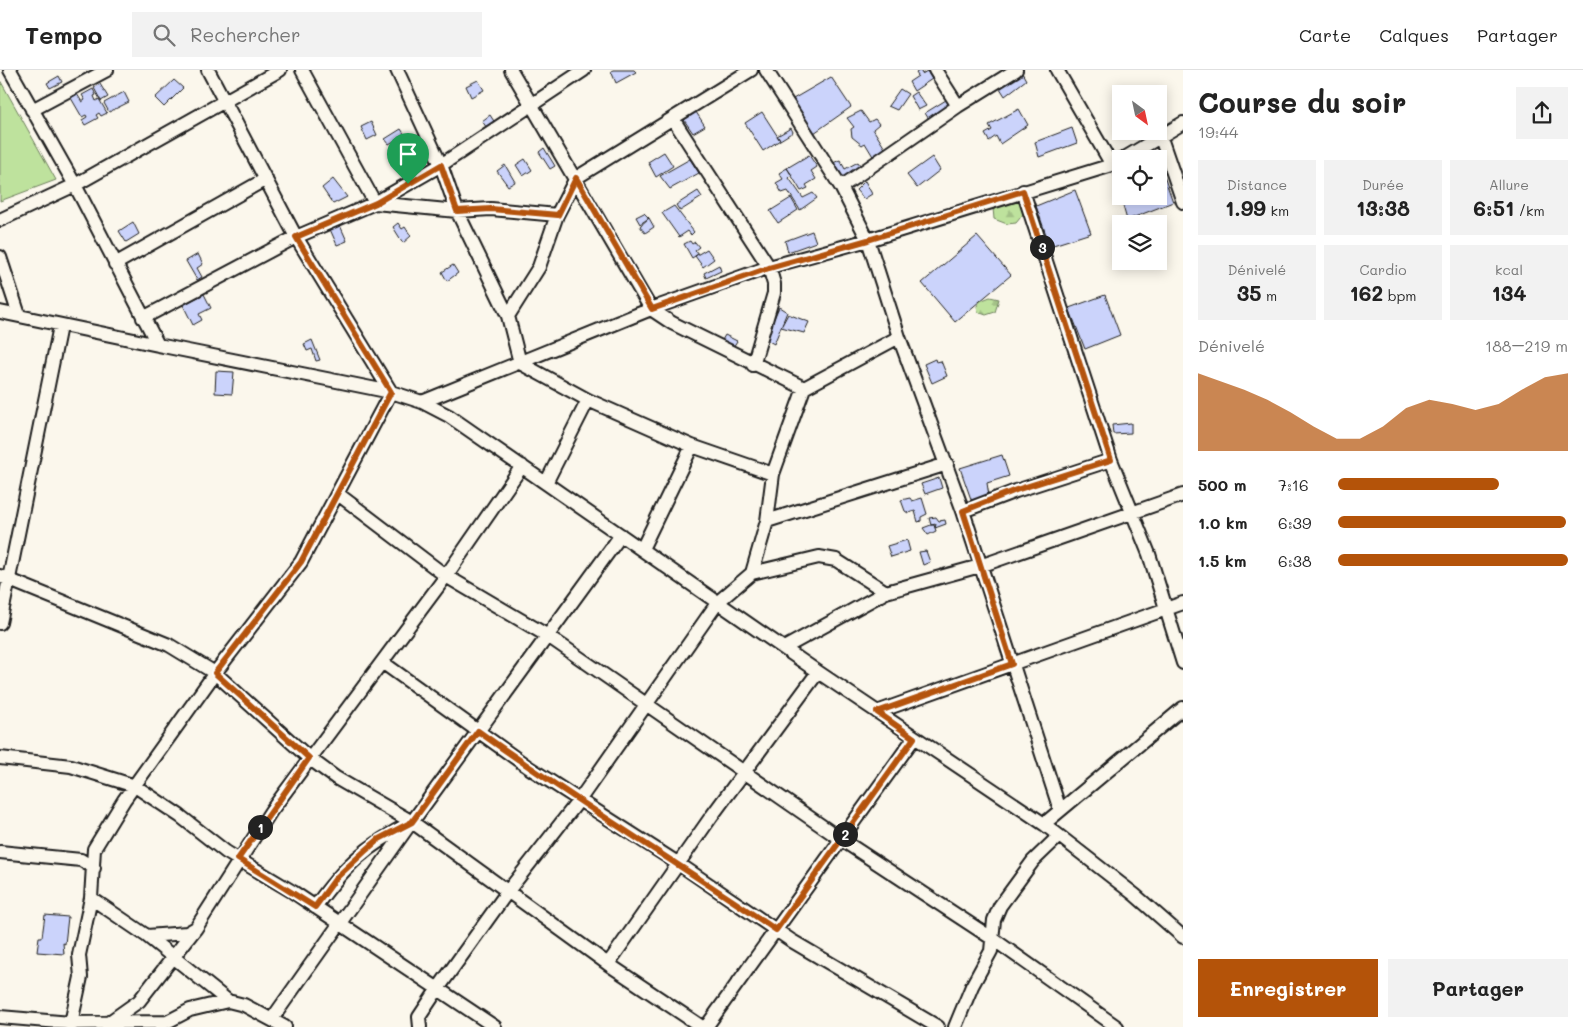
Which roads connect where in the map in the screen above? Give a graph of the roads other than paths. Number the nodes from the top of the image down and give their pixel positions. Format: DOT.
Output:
graph roads {
  1 [pos="10,70"];
  2 [pos="208,70"];
  3 [pos="280,70"];
  4 [pos="302,70"];
  5 [pos="397,70"];
  6 [pos="511,70"];
  7 [pos="584,70"];
  8 [pos="751,70"];
  9 [pos="766,70"];
  10 [pos="936,70"];
  11 [pos="1016,70"];
  12 [pos="1057,70"];
  13 [pos="103,71"];
  14 [pos="225,100"];
  15 [pos="531,104"];
  16 [pos="958,106"];
  17 [pos="32,110"];
  18 [pos="673,119"];
  19 [pos="1183,123"];
  20 [pos="1168,133"];
  21 [pos="1157,140"];
  22 [pos="1162,140"];
  23 [pos="1139,150"];
  24 [pos="1112,151"];
  25 [pos="1112,163"];
  26 [pos="441,165"];
  27 [pos="576,178"];
  28 [pos="266,179"];
  29 [pos="75,185"];
  30 [pos="841,187"];
  31 [pos="1023,191"];
  32 [pos="1183,202"];
  33 [pos="376,203"];
  34 [pos="457,211"];
  35 [pos="558,215"];
  36 [pos="0,220"];
  37 [pos="296,237"];
  38 [pos="868,240"];
  39 [pos="0,258"];
  40 [pos="115,264"];
  41 [pos="769,268"];
  42 [pos="652,309"];
  43 [pos="0,312"];
  44 [pos="19,315"];
  45 [pos="508,316"];
  46 [pos="143,318"];
  47 [pos="60,326"];
  48 [pos="899,337"];
  49 [pos="158,345"];
  50 [pos="520,363"];
  51 [pos="753,365"];
  52 [pos="804,388"];
  53 [pos="391,392"];
  54 [pos="588,400"];
  55 [pos="422,402"];
  56 [pos="692,446"];
  57 [pos="1111,460"];
  58 [pos="947,464"];
  59 [pos="522,466"];
  60 [pos="773,474"];
  61 [pos="546,483"];
  62 [pos="338,494"];
  63 [pos="1183,495"];
  64 [pos="963,511"];
  65 [pos="1133,512"];
  66 [pos="767,521"];
  67 [pos="621,535"];
  68 [pos="642,550"];
  69 [pos="980,566"];
  70 [pos="752,573"];
  71 [pos="446,576"];
  72 [pos="4,577"];
  73 [pos="886,592"];
  74 [pos="718,602"];
  75 [pos="1183,603"];
  76 [pos="1166,610"];
  77 [pos="0,623"];
  78 [pos="548,636"];
  79 [pos="784,648"];
  80 [pos="382,662"];
  81 [pos="1183,663"];
  82 [pos="1012,664"];
  83 [pos="818,672"];
  84 [pos="215,673"];
  85 [pos="645,704"];
  86 [pos="1183,708"];
  87 [pos="877,712"];
  88 [pos="478,731"];
  89 [pos="914,738"];
  90 [pos="0,758"];
  91 [pos="309,758"];
  92 [pos="745,773"];
  93 [pos="135,786"];
  94 [pos="580,799"];
  95 [pos="1060,810"];
  96 [pos="412,822"];
  97 [pos="1044,824"];
  98 [pos="1059,836"];
  99 [pos="842,840"];
  100 [pos="0,852"];
  101 [pos="238,859"];
  102 [pos="679,864"];
  103 [pos="94,868"];
  104 [pos="508,891"];
  105 [pos="91,898"];
  106 [pos="315,907"];
  107 [pos="339,924"];
  108 [pos="196,928"];
  109 [pos="776,930"];
  110 [pos="147,936"];
  111 [pos="1183,937"];
  112 [pos="993,939"];
  113 [pos="174,958"];
  114 [pos="608,964"];
  115 [pos="437,990"];
  116 [pos="228,1001"];
  117 [pos="0,1017"];
  118 [pos="272,1019"];
  119 [pos="108,1023"];
  120 [pos="417,1024"];
  121 [pos="71,1025"];
  122 [pos="285,1027"];
  123 [pos="495,1027"];
  124 [pos="702,1027"];
  125 [pos="706,1027"];
  126 [pos="938,1027"];
  127 [pos="955,1027"];
  128 [pos="1117,1027"];
  1 -- 17 [label="street"];
  2 -- 14 [label="street"];
  3 -- 14 [label="street"];
  4 -- 33 [label="street"];
  5 -- 26 [label="street"];
  6 -- 15 [label="street"];
  7 -- 15 [label="street"];
  8 -- 18 [label="street"];
  9 -- 30 [label="street"];
  10 -- 16 [label="street"];
  11 -- 16 [label="street"];
  12 -- 24 [label="street"];
  13 -- 17 [label="street"];
  14 -- 28 [label="street"];
  14 -- 29 [label="street"];
  15 -- 26 [label="street"];
  15 -- 27 [label="street"];
  16 -- 30 [label="street"];
  17 -- 29 [label="street"];
  18 -- 27 [label="street"];
  18 -- 41 [label="street"];
  19 -- 20 [label="street"];
  21 -- 23 [label="street"];
  22 -- 32 [label="street"];
  25 -- 31 [label="street"];
  26 -- 33 [label="street"];
  26 -- 34 [label="street"];
  27 -- 35 [label="street"];
  27 -- 42 [label="street"];
  28 -- 37 [label="street"];
  28 -- 40 [label="street"];
  29 -- 36 [label="street"];
  29 -- 40 [label="street"];
  30 -- 38 [label="street"];
  31 -- 38 [label="street"];
  31 -- 57 [label="street"];
  33 -- 34 [label="street"];
  33 -- 37 [label="street"];
  34 -- 35 [label="street"];
  34 -- 45 [label="street"];
  35 -- 45 [label="street"];
  37 -- 46 [label="street"];
  37 -- 53 [label="street"];
  38 -- 41 [label="street"];
  38 -- 48 [label="street"];
  39 -- 44 [label="street"];
  40 -- 46 [label="street"];
  41 -- 42 [label="street"];
  41 -- 51 [label="street"];
  42 -- 50 [label="street"];
  42 -- 51 [label="street"];
  43 -- 44 [label="street"];
  44 -- 47 [label="street"];
  45 -- 50 [label="street"];
  46 -- 49 [label="street"];
  47 -- 49 [label="street"];
  47 -- 72 [label="street"];
  48 -- 52 [label="street"];
  48 -- 58 [label="street"];
  49 -- 53 [label="street"];
  50 -- 54 [label="street"];
  50 -- 55 [label="street"];
  51 -- 52 [label="street"];
  52 -- 60 [label="street"];
  53 -- 55 [label="street"];
  53 -- 62 [label="street"];
  54 -- 56 [label="street"];
  54 -- 61 [label="street"];
  55 -- 59 [label="street"];
  56 -- 60 [label="street"];
  56 -- 68 [label="street"];
  57 -- 64 [label="street"];
  57 -- 65 [label="street"];
  58 -- 64 [label="street"];
  58 -- 66 [label="street"];
  59 -- 61 [label="street"];
  59 -- 71 [label="street"];
  60 -- 66 [label="street"];
  61 -- 67 [label="street"];
  62 -- 71 [label="street"];
  62 -- 84 [label="street"];
  63 -- 65 [label="street"];
  64 -- 69 [label="street"];
  65 -- 69 [label="street"];
  65 -- 76 [label="street"];
  66 -- 70 [label="street"];
  67 -- 68 [label="street"];
  67 -- 78 [label="street"];
  68 -- 74 [label="street"];
  69 -- 73 [label="street"];
  69 -- 82 [label="street"];
  70 -- 73 [label="street"];
  70 -- 74 [label="street"];
  71 -- 78 [label="street"];
  71 -- 80 [label="street"];
  72 -- 77 [label="street"];
  72 -- 84 [label="street"];
  73 -- 79 [label="street"];
  74 -- 79 [label="street"];
  74 -- 85 [label="street"];
  75 -- 76 [label="street"];
  76 -- 81 [label="street"];
  76 -- 82 [label="street"];
  78 -- 85 [label="street"];
  78 -- 88 [label="street"];
  79 -- 83 [label="street"];
  80 -- 88 [label="street"];
  80 -- 91 [label="street"];
  82 -- 87 [label="street"];
  82 -- 95 [label="street"];
  83 -- 87 [label="street"];
  83 -- 92 [label="street"];
  84 -- 91 [label="street"];
  84 -- 93 [label="street"];
  85 -- 92 [label="street"];
  85 -- 94 [label="street"];
  86 -- 95 [label="street"];
  87 -- 89 [label="street"];
  88 -- 94 [label="street"];
  88 -- 96 [label="street"];
  89 -- 97 [label="street"];
  89 -- 99 [label="street"];
  90 -- 93 [label="street"];
  91 -- 96 [label="street"];
  91 -- 101 [label="street"];
  92 -- 99 [label="street"];
  92 -- 102 [label="street"];
  93 -- 101 [label="street"];
  93 -- 103 [label="street"];
  94 -- 102 [label="street"];
  94 -- 104 [label="street"];
  95 -- 97 [label="street"];
  96 -- 104 [label="street"];
  96 -- 106 [label="street"];
  96 -- 107 [label="street"];
  97 -- 98 [label="street"];
  98 -- 111 [label="street"];
  98 -- 112 [label="street"];
  99 -- 109 [label="street"];
  99 -- 112 [label="street"];
  100 -- 103 [label="street"];
  101 -- 106 [label="street"];
  101 -- 108 [label="street"];
  102 -- 109 [label="street"];
  102 -- 114 [label="street"];
  103 -- 105 [label="street"];
  104 -- 114 [label="street"];
  104 -- 115 [label="street"];
  105 -- 110 [label="street"];
  105 -- 121 [label="street"];
  106 -- 107 [label="street"];
  107 -- 115 [label="street"];
  107 -- 118 [label="street"];
  108 -- 110 [label="street"];
  108 -- 113 [label="street"];
  109 -- 125 [label="street"];
  109 -- 126 [label="street"];
  110 -- 113 [label="street"];
  112 -- 127 [label="street"];
  112 -- 128 [label="street"];
  113 -- 116 [label="street"];
  113 -- 119 [label="street"];
  114 -- 124 [label="street"];
  115 -- 120 [label="street"];
  115 -- 123 [label="street"];
  116 -- 118 [label="street"];
  116 -- 119 [label="street"];
  117 -- 121 [label="street"];
  118 -- 122 [label="street"];
  119 -- 121 [label="street"];
}
